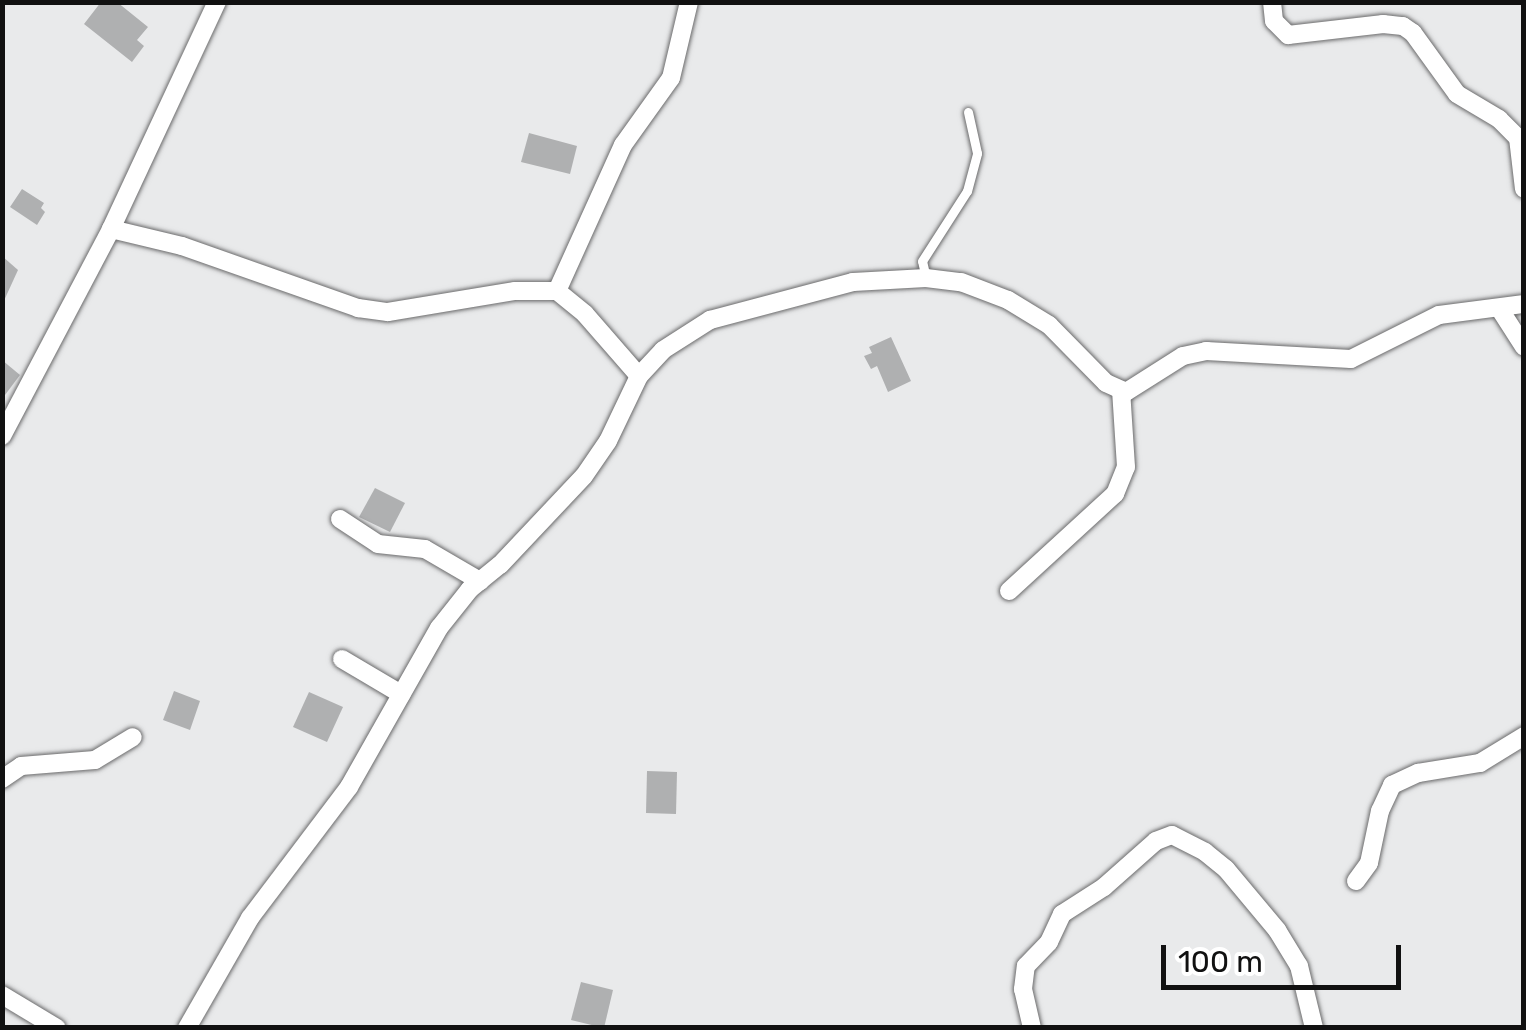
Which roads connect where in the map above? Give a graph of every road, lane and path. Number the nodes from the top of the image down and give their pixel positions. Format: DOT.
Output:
graph roads {
  1 [pos="217,2"];
  2 [pos="689,2"];
  3 [pos="1272,2"];
  4 [pos="968,112"];
  5 [pos="1524,189"];
  6 [pos="111,229"];
  7 [pos="926,278"];
  8 [pos="557,291"];
  9 [pos="1524,304"];
  10 [pos="1499,308"];
  11 [pos="1524,347"];
  12 [pos="639,376"];
  13 [pos="1121,390"];
  14 [pos="2,436"];
  15 [pos="340,519"];
  16 [pos="480,581"];
  17 [pos="1009,592"];
  18 [pos="342,660"];
  19 [pos="400,694"];
  20 [pos="1524,736"];
  21 [pos="133,738"];
  22 [pos="2,779"];
  23 [pos="1356,881"];
  24 [pos="2,995"];
  25 [pos="57,1028"];
  26 [pos="187,1028"];
  27 [pos="1032,1028"];
  28 [pos="1314,1028"];
  1 -- 6 [label="street"];
  2 -- 8 [label="street"];
  3 -- 5 [label="street"];
  4 -- 7 [label="lane"];
  6 -- 8 [label="street"];
  6 -- 14 [label="street"];
  7 -- 12 [label="street"];
  7 -- 13 [label="street"];
  8 -- 12 [label="street"];
  9 -- 10 [label="street"];
  10 -- 11 [label="street"];
  10 -- 13 [label="street"];
  12 -- 16 [label="street"];
  13 -- 17 [label="street"];
  15 -- 16 [label="street"];
  16 -- 19 [label="street"];
  18 -- 19 [label="street"];
  19 -- 26 [label="street"];
  20 -- 23 [label="street"];
  21 -- 22 [label="street"];
  24 -- 25 [label="street"];
  27 -- 28 [label="street"];
}
